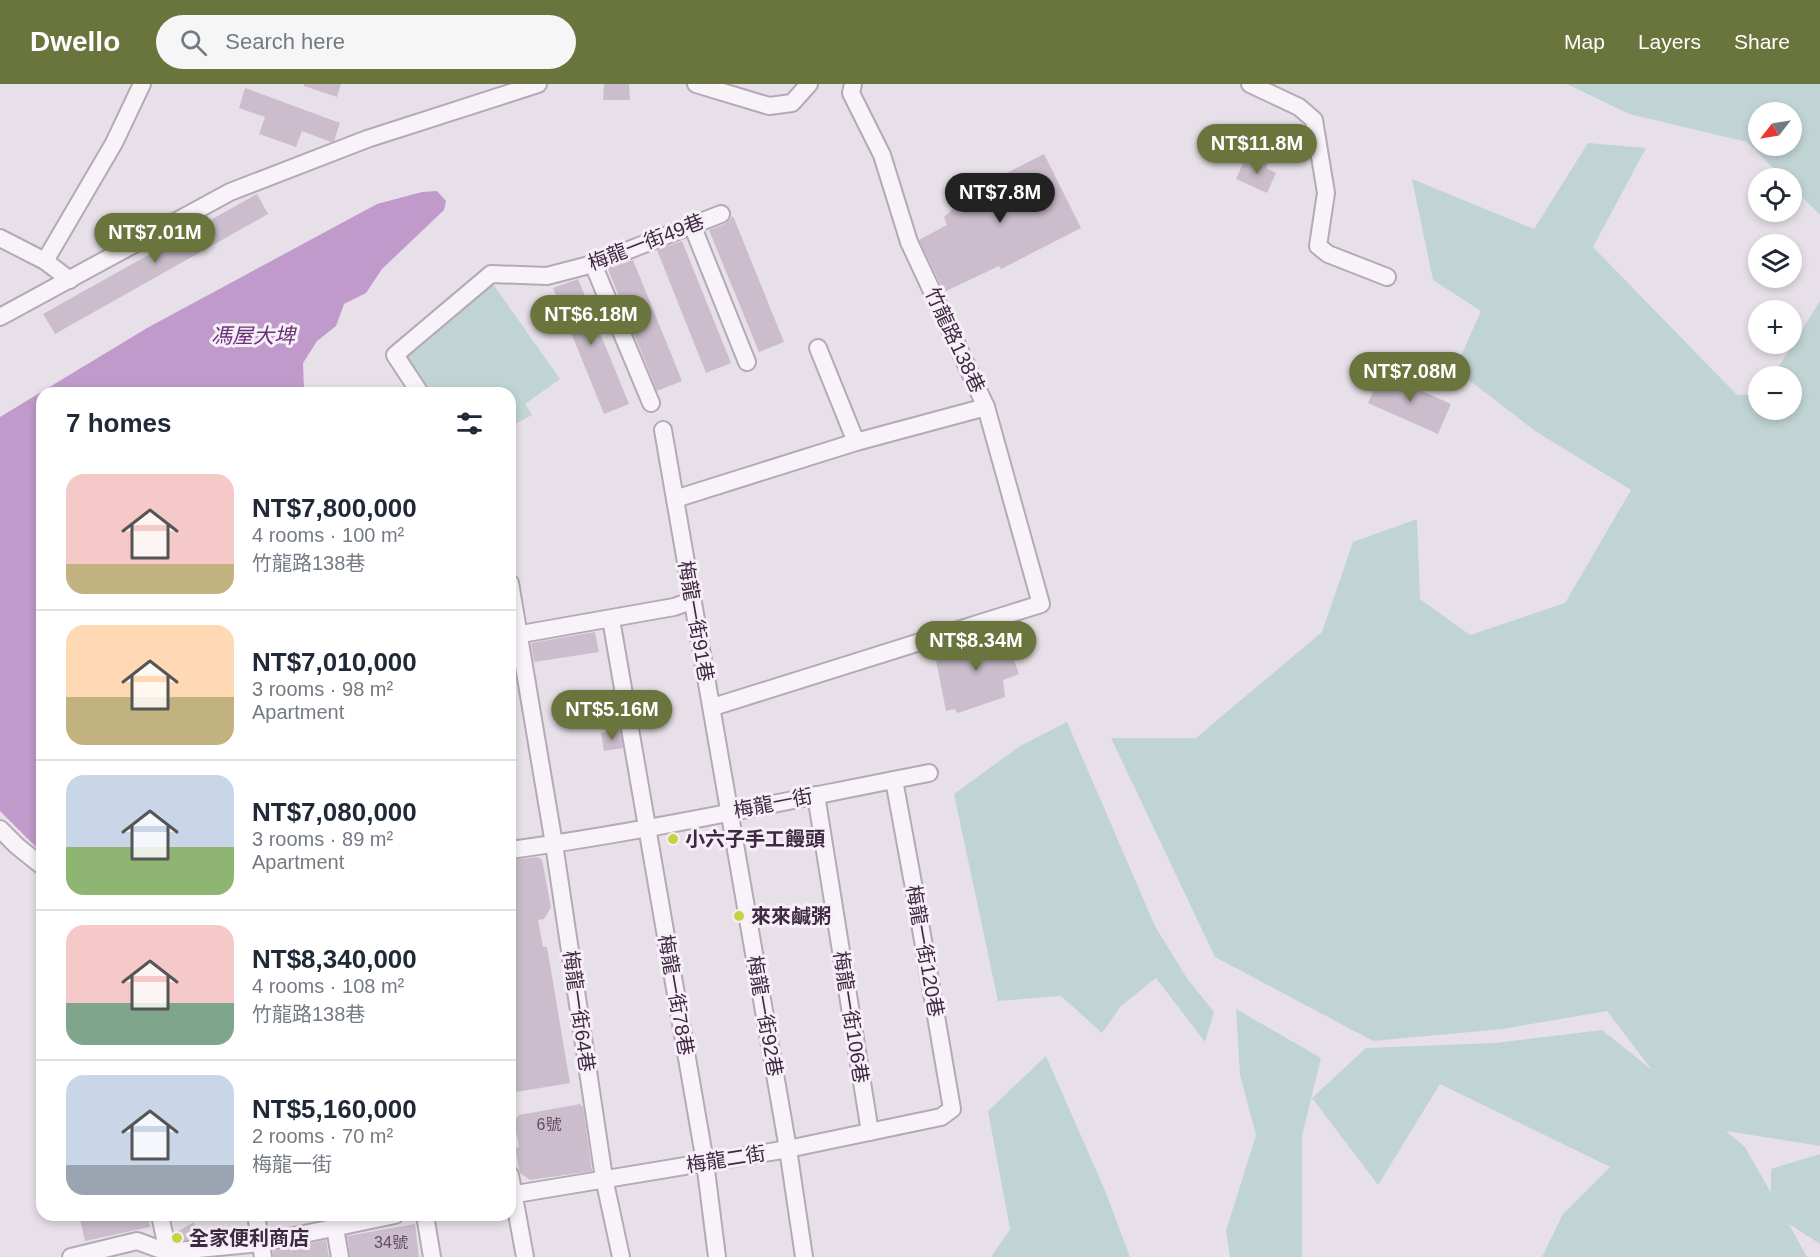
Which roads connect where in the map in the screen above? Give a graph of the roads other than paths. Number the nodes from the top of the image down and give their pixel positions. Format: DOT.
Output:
graph roads {
  1 [pos="142,84"];
  2 [pos="538,84"];
  3 [pos="696,84"];
  4 [pos="809,84"];
  5 [pos="853,84"];
  6 [pos="1250,84"];
  7 [pos="721,214"];
  8 [pos="692,225"];
  9 [pos="0,238"];
  10 [pos="45,261"];
  11 [pos="593,264"];
  12 [pos="1387,278"];
  13 [pos="70,279"];
  14 [pos="0,317"];
  15 [pos="818,348"];
  16 [pos="747,362"];
  17 [pos="416,387"];
  18 [pos="651,403"];
  19 [pos="986,407"];
  20 [pos="663,430"];
  21 [pos="856,442"];
  22 [pos="675,499"];
  23 [pos="691,601"];
  24 [pos="611,619"];
  25 [pos="516,635"];
  26 [pos="516,645"];
  27 [pos="712,707"];
  28 [pos="929,773"];
  29 [pos="894,780"];
  30 [pos="816,795"];
  31 [pos="730,812"];
  32 [pos="648,827"];
  33 [pos="0,829"];
  34 [pos="554,844"];
  35 [pos="516,849"];
  36 [pos="36,861"];
  37 [pos="941,1117"];
  38 [pos="870,1132"];
  39 [pos="788,1149"];
  40 [pos="705,1162"];
  41 [pos="604,1178"];
  42 [pos="516,1194"];
  43 [pos="516,1214"];
  44 [pos="161,1221"];
  45 [pos="257,1221"];
  46 [pos="334,1221"];
  47 [pos="426,1221"];
  48 [pos="262,1250"];
  49 [pos="168,1254"];
  50 [pos="70,1257"];
  51 [pos="339,1257"];
  52 [pos="432,1257"];
  53 [pos="525,1257"];
  54 [pos="621,1257"];
  55 [pos="717,1257"];
  56 [pos="804,1257"];
  1 -- 10 [label="street"];
  2 -- 13 [label="street"];
  3 -- 4 [label="street"];
  5 -- 19 [label="street, 竹龍路138巷"];
  6 -- 12 [label="street"];
  7 -- 8 [label="street, 梅龍一街49巷"];
  8 -- 11 [label="street, 梅龍一街49巷"];
  8 -- 16 [label="street"];
  9 -- 10 [label="street"];
  10 -- 13 [label="street"];
  11 -- 17 [label="street, 梅龍一街49巷"];
  11 -- 18 [label="street"];
  13 -- 14 [label="street"];
  15 -- 21 [label="street"];
  19 -- 21 [label="street"];
  19 -- 27 [label="street, 竹龍路138巷"];
  20 -- 22 [label="street, 梅龍一街91巷"];
  21 -- 22 [label="street"];
  22 -- 23 [label="street, 梅龍一街91巷"];
  23 -- 24 [label="street"];
  23 -- 27 [label="street, 梅龍一街91巷"];
  24 -- 25 [label="street"];
  24 -- 32 [label="street, 梅龍一街78巷"];
  26 -- 34 [label="street, 梅龍一街64巷"];
  27 -- 31 [label="street, 梅龍一街91巷"];
  28 -- 29 [label="street, 梅龍一街"];
  29 -- 30 [label="street, 梅龍一街"];
  29 -- 37 [label="street, 梅龍一街120巷"];
  30 -- 31 [label="street, 梅龍一街"];
  30 -- 38 [label="street, 梅龍一街106巷"];
  31 -- 32 [label="street, 梅龍一街"];
  31 -- 39 [label="street, 梅龍一街92巷"];
  32 -- 34 [label="street, 梅龍一街"];
  32 -- 40 [label="street, 梅龍一街78巷"];
  33 -- 36 [label="street"];
  34 -- 35 [label="street, 梅龍一街"];
  34 -- 41 [label="street, 梅龍一街64巷"];
  37 -- 38 [label="street, 梅龍二街"];
  38 -- 39 [label="street, 梅龍二街"];
  39 -- 40 [label="street, 梅龍二街"];
  39 -- 56 [label="street, 梅龍一街92巷"];
  40 -- 41 [label="street, 梅龍二街"];
  40 -- 55 [label="street, 梅龍一街78巷"];
  41 -- 42 [label="street, 梅龍二街"];
  41 -- 54 [label="street, 梅龍一街64巷"];
  43 -- 53 [label="street"];
  44 -- 49 [label="street"];
  45 -- 48 [label="street"];
  46 -- 48 [label="street"];
  46 -- 51 [label="street"];
  47 -- 52 [label="street"];
  48 -- 49 [label="street"];
  49 -- 50 [label="street"];
}
